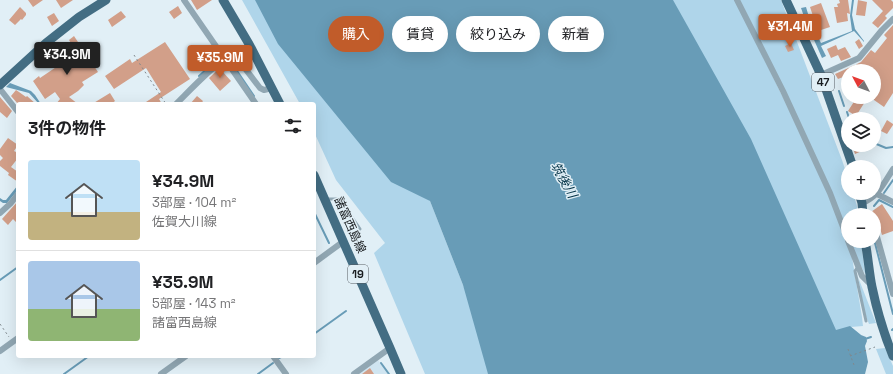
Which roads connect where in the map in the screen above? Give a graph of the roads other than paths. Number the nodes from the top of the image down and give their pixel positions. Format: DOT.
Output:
graph roads {
  1 [pos="106,0"];
  2 [pos="184,0"];
  3 [pos="223,0"];
  4 [pos="737,0"];
  5 [pos="786,0"];
  6 [pos="893,19"];
  7 [pos="224,58"];
  8 [pos="821,75"];
  9 [pos="0,85"];
  10 [pos="272,88"];
  11 [pos="0,89"];
  12 [pos="178,102"];
  13 [pos="255,102"];
  14 [pos="279,102"];
  15 [pos="16,109"];
  16 [pos="851,160"];
  17 [pos="893,169"];
  18 [pos="316,179"];
  19 [pos="881,188"];
  20 [pos="881,196"];
  21 [pos="16,197"];
  22 [pos="325,199"];
  23 [pos="861,200"];
  24 [pos="870,200"];
  25 [pos="893,202"];
  26 [pos="862,203"];
  27 [pos="862,208"];
  28 [pos="0,214"];
  29 [pos="841,222"];
  30 [pos="360,229"];
  31 [pos="344,241"];
  32 [pos="851,248"];
  33 [pos="866,248"];
  34 [pos="880,248"];
  35 [pos="316,262"];
  36 [pos="858,267"];
  37 [pos="872,286"];
  38 [pos="893,294"];
  39 [pos="866,321"];
  40 [pos="15,340"];
  41 [pos="890,341"];
  42 [pos="390,348"];
  43 [pos="0,351"];
  44 [pos="893,356"];
  45 [pos="183,358"];
  46 [pos="274,358"];
  47 [pos="161,374"];
  48 [pos="286,374"];
  49 [pos="354,374"];
  50 [pos="400,374"];
  1 -- 9 [label="main road"];
  2 -- 7 [label="street"];
  3 -- 10 [label="main road"];
  4 -- 29 [label="street"];
  5 -- 8 [label="main road, 47"];
  6 -- 8 [label="street"];
  7 -- 10 [label="street"];
  7 -- 12 [label="street"];
  7 -- 13 [label="street"];
  8 -- 16 [label="main road, 47"];
  10 -- 14 [label="main road"];
  11 -- 15 [label="street"];
  17 -- 19 [label="street"];
  18 -- 22 [label="main road, 諸富西島線 / 19"];
  20 -- 25 [label="street"];
  21 -- 28 [label="street"];
  22 -- 30 [label="lane"];
  22 -- 31 [label="main road, 諸富西島線 / 19"];
  23 -- 26 [label="main road"];
  24 -- 26 [label="street"];
  26 -- 27 [label="main road"];
  31 -- 35 [label="street"];
  31 -- 42 [label="main road, 諸富西島線 / 19"];
  32 -- 36 [label="street"];
  33 -- 37 [label="main road"];
  34 -- 38 [label="street"];
  36 -- 37 [label="street"];
  36 -- 39 [label="lane"];
  37 -- 41 [label="main road"];
  40 -- 43 [label="street"];
  41 -- 44 [label="main road"];
  42 -- 49 [label="street"];
  42 -- 50 [label="main road, 諸富西島線 / 19"];
  45 -- 47 [label="street"];
  46 -- 48 [label="street"];
}
